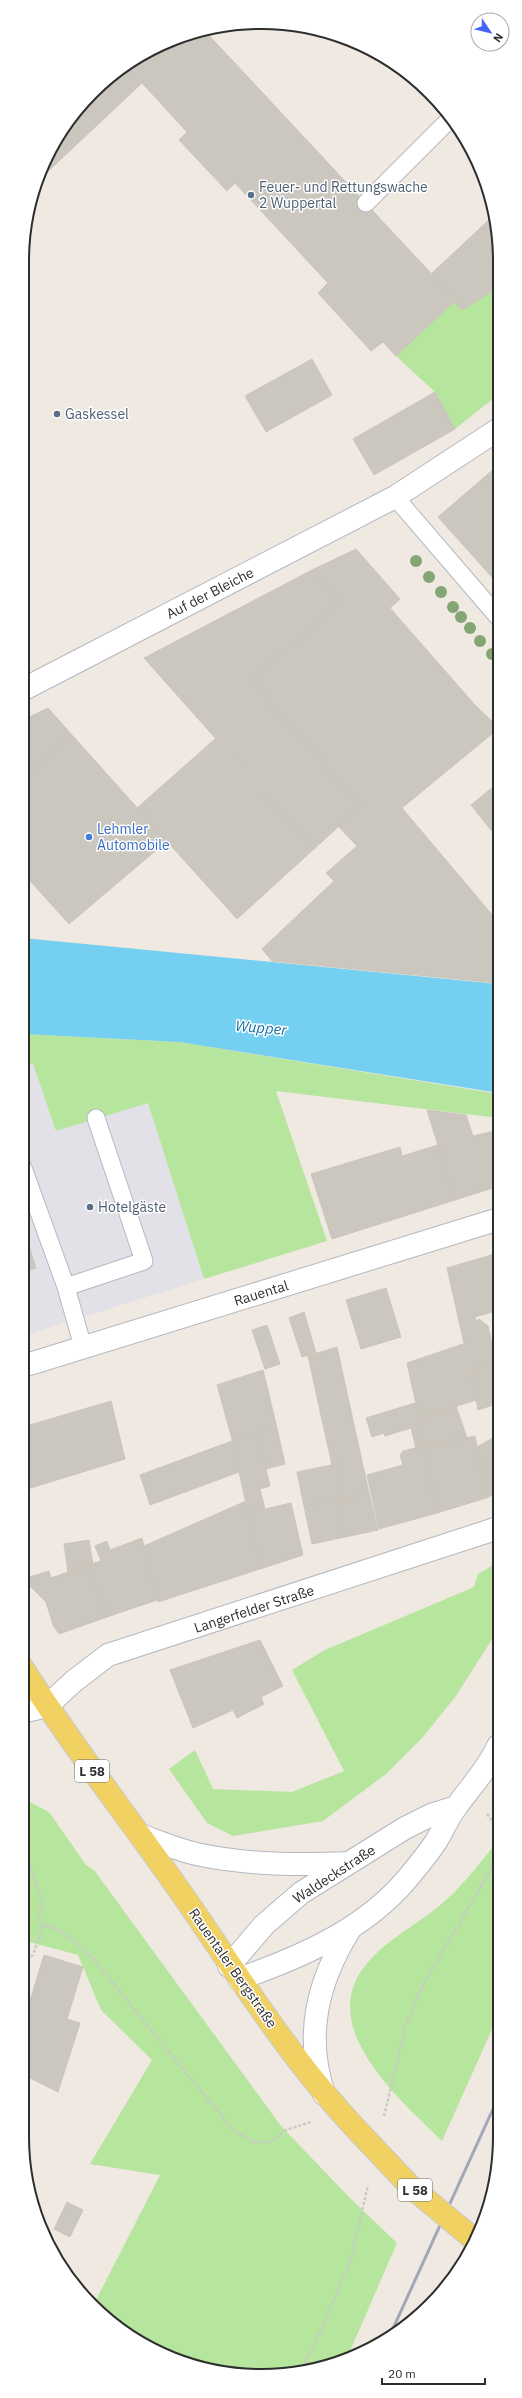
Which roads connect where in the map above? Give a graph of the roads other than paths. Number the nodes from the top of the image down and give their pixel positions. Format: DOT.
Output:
graph roads {
  1 [pos="447,122"];
  2 [pos="366,203"];
  3 [pos="493,433"];
  4 [pos="395,497"];
  5 [pos="493,611"];
  6 [pos="29,686"];
  7 [pos="96,1118"];
  8 [pos="29,1185"];
  9 [pos="493,1221"];
  10 [pos="66,1287"];
  11 [pos="83,1347"];
  12 [pos="29,1364"];
  13 [pos="493,1530"];
  14 [pos="29,1678"];
  15 [pos="47,1706"];
  16 [pos="29,1710"];
  17 [pos="493,1755"];
  18 [pos="456,1807"];
  19 [pos="140,1835"];
  20 [pos="351,1863"];
  21 [pos="350,1928"];
  22 [pos="234,1972"];
  23 [pos="325,2095"];
  24 [pos="471,2236"];
  1 -- 2 [label="lane"];
  3 -- 4 [label="street, Auf der Bleiche"];
  4 -- 5 [label="lane"];
  4 -- 6 [label="street, Auf der Bleiche"];
  7 -- 10 [label="lane"];
  8 -- 10 [label="lane"];
  9 -- 11 [label="street, Rauental"];
  10 -- 11 [label="lane"];
  11 -- 12 [label="street, Rauental"];
  13 -- 15 [label="street, Langerfelder Straße"];
  14 -- 15 [label="main road, Rauentaler Bergstraße / L 58"];
  15 -- 16 [label="street, Langerfelder Straße"];
  15 -- 19 [label="main road, Rauentaler Bergstraße / L 58"];
  17 -- 18 [label="street"];
  18 -- 20 [label="street, Waldeckstraße"];
  18 -- 21 [label="street"];
  19 -- 20 [label="street"];
  19 -- 22 [label="main road, Rauentaler Bergstraße / L 58"];
  20 -- 22 [label="street, Waldeckstraße"];
  21 -- 22 [label="street"];
  21 -- 23 [label="street"];
  22 -- 23 [label="main road, Rauentaler Bergstraße / L 58"];
  23 -- 24 [label="main road, Rauentaler Bergstraße / L 58, bridge"];
}
